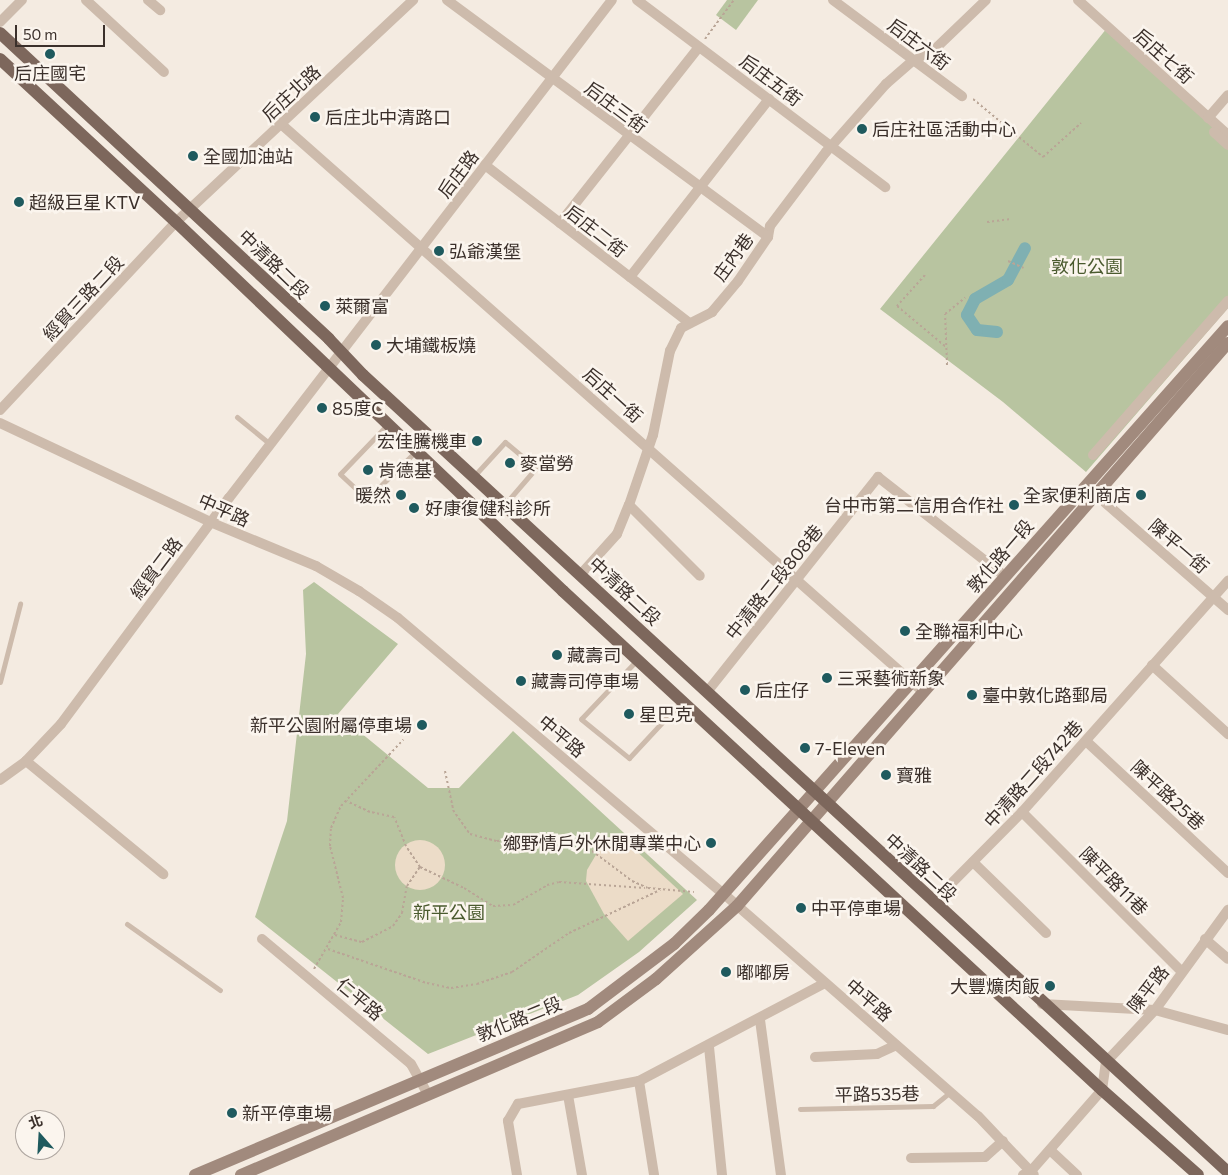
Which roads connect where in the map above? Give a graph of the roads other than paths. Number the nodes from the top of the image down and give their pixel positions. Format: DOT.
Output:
graph roads {
  1 [pos="22,0"];
  2 [pos="86,0"];
  3 [pos="148,0"];
  4 [pos="413,0"];
  5 [pos="447,0"];
  6 [pos="612,0"];
  7 [pos="637,0"];
  8 [pos="834,0"];
  9 [pos="986,0"];
  10 [pos="1078,0"];
  11 [pos="160,10"];
  12 [pos="0,22"];
  13 [pos="0,33"];
  14 [pos="1117,35"];
  15 [pos="699,47"];
  16 [pos="0,59"];
  17 [pos="914,60"];
  18 [pos="164,72"];
  19 [pos="550,79"];
  20 [pos="964,94"];
  21 [pos="1228,95"];
  22 [pos="769,99"];
  23 [pos="1208,118"];
  24 [pos="281,124"];
  25 [pos="1228,135"];
  26 [pos="628,136"];
  27 [pos="1228,145"];
  28 [pos="831,146"];
  29 [pos="485,165"];
  30 [pos="885,187"];
  31 [pos="701,189"];
  32 [pos="191,210"];
  33 [pos="176,222"];
  34 [pos="560,223"];
  35 [pos="768,237"];
  36 [pos="423,248"];
  37 [pos="630,278"];
  38 [pos="1228,301"];
  39 [pos="688,322"];
  40 [pos="1228,326"];
  41 [pos="1228,343"];
  42 [pos="341,352"];
  43 [pos="329,367"];
  44 [pos="0,410"];
  45 [pos="237,417"];
  46 [pos="0,423"];
  47 [pos="388,424"];
  48 [pos="270,444"];
  49 [pos="649,448"];
  50 [pos="416,451"];
  51 [pos="1093,456"];
  52 [pos="474,477"];
  53 [pos="1090,490"];
  54 [pos="505,504"];
  55 [pos="629,505"];
  56 [pos="210,522"];
  57 [pos="581,574"];
  58 [pos="700,576"];
  59 [pos="1006,577"];
  60 [pos="797,580"];
  61 [pos="1228,581"];
  62 [pos="1212,597"];
  63 [pos="20,604"];
  64 [pos="1228,610"];
  65 [pos="637,659"];
  66 [pos="1152,665"];
  67 [pos="0,682"];
  68 [pos="912,682"];
  69 [pos="922,691"];
  70 [pos="707,692"];
  71 [pos="682,701"];
  72 [pos="1228,734"];
  73 [pos="1086,741"];
  74 [pos="26,761"];
  75 [pos="0,780"];
  76 [pos="815,792"];
  77 [pos="826,802"];
  78 [pos="799,810"];
  79 [pos="1022,812"];
  80 [pos="810,820"];
  81 [pos="972,862"];
  82 [pos="1228,873"];
  83 [pos="163,874"];
  84 [pos="724,894"];
  85 [pos="933,902"];
  86 [pos="736,906"];
  87 [pos="1228,910"];
  88 [pos="127,924"];
  89 [pos="1046,932"];
  90 [pos="262,939"];
  91 [pos="1205,939"];
  92 [pos="1228,959"];
  93 [pos="1182,972"];
  94 [pos="825,983"];
  95 [pos="220,990"];
  96 [pos="1042,1004"];
  97 [pos="1155,1010"];
  98 [pos="760,1020"];
  99 [pos="1228,1030"];
  100 [pos="896,1045"];
  101 [pos="709,1047"];
  102 [pos="815,1057"];
  103 [pos="1106,1062"];
  104 [pos="421,1079"];
  105 [pos="639,1081"];
  106 [pos="1102,1090"];
  107 [pos="950,1092"];
  108 [pos="427,1093"];
  109 [pos="568,1095"];
  110 [pos="800,1109"];
  111 [pos="1003,1141"];
  112 [pos="1050,1150"];
  113 [pos="910,1158"];
  114 [pos="1228,1172"];
  115 [pos="1030,1174"];
  116 [pos="195,1175"];
  117 [pos="241,1175"];
  118 [pos="516,1175"];
  119 [pos="582,1175"];
  120 [pos="654,1175"];
  121 [pos="722,1175"];
  122 [pos="781,1175"];
  123 [pos="1077,1175"];
  124 [pos="1198,1175"];
  1 -- 12 [label="street"];
  2 -- 18 [label="street"];
  3 -- 11 [label="street"];
  4 -- 24 [label="street, 后庄北路"];
  5 -- 19 [label="street, 后庄三街"];
  6 -- 19 [label="street, 后庄路"];
  7 -- 15 [label="street, 后庄五街"];
  8 -- 17 [label="street, 后庄六街"];
  9 -- 17 [label="street, 庄內巷"];
  10 -- 14 [label="street, 后庄七街"];
  13 -- 32 [label="main road, 中清路二段"];
  14 -- 23 [label="street, 后庄七街"];
  14 -- 27 [label="street"];
  15 -- 22 [label="street, 后庄五街"];
  15 -- 26 [label="street"];
  16 -- 33 [label="main road, 中清路二段"];
  17 -- 20 [label="street, 后庄六街"];
  17 -- 28 [label="street, 庄內巷"];
  19 -- 26 [label="street, 后庄三街"];
  19 -- 29 [label="street, 后庄路"];
  21 -- 23 [label="street"];
  22 -- 28 [label="street, 后庄五街"];
  22 -- 31 [label="street"];
  23 -- 25 [label="street, 后庄七街"];
  24 -- 32 [label="street, 后庄北路"];
  24 -- 36 [label="street, 后庄一街"];
  26 -- 31 [label="street, 后庄三街"];
  26 -- 34 [label="street"];
  28 -- 30 [label="street, 后庄五街"];
  28 -- 35 [label="street, 庄內巷"];
  29 -- 34 [label="street, 后庄二街"];
  29 -- 36 [label="street, 后庄路"];
  31 -- 35 [label="street, 后庄三街"];
  31 -- 37 [label="street"];
  32 -- 33 [label="street, 經貿三路二段"];
  32 -- 42 [label="main road, 中清路二段"];
  33 -- 43 [label="main road, 中清路二段"];
  33 -- 44 [label="street, 經貿三路二段"];
  34 -- 37 [label="street, 后庄二街"];
  35 -- 39 [label="street, 庄內巷"];
  36 -- 42 [label="street, 后庄路"];
  36 -- 49 [label="street, 后庄一街"];
  37 -- 39 [label="street, 后庄二街"];
  38 -- 51 [label="street"];
  39 -- 49 [label="street"];
  40 -- 53 [label="street, 敦化路一段"];
  41 -- 53 [label="street, 敦化路一段"];
  42 -- 43 [label="street, 后庄路"];
  42 -- 52 [label="main road, 中清路二段"];
  43 -- 47 [label="main road, 中清路二段"];
  43 -- 48 [label="street, 經貿二路"];
  45 -- 48 [label="lane"];
  46 -- 56 [label="street, 中平路"];
  47 -- 50 [label="main road, 中清路二段"];
  47 -- 50 [label="lane"];
  48 -- 56 [label="street, 經貿二路"];
  49 -- 55 [label="street"];
  49 -- 60 [label="street, 后庄一街"];
  50 -- 65 [label="main road, 中清路二段"];
  52 -- 54 [label="main road, 中清路二段"];
  52 -- 54 [label="lane"];
  53 -- 59 [label="street, 敦化路一段"];
  53 -- 62 [label="street, 陳平一街"];
  53 -- 69 [label="street, 敦化路一段"];
  54 -- 57 [label="main road, 中清路二段"];
  55 -- 57 [label="street"];
  55 -- 58 [label="street"];
  56 -- 74 [label="street, 經貿二路"];
  56 -- 84 [label="street, 中平路"];
  57 -- 70 [label="main road, 中清路二段"];
  59 -- 60 [label="street, 中清路二段808巷"];
  59 -- 68 [label="street, 敦化路一段"];
  60 -- 68 [label="street, 后庄一街"];
  60 -- 70 [label="street, 中清路二段808巷"];
  61 -- 62 [label="street, 中清路二段742巷"];
  62 -- 64 [label="street, 陳平一街"];
  62 -- 66 [label="street, 中清路二段742巷"];
  63 -- 67 [label="lane"];
  65 -- 71 [label="main road, 中清路二段"];
  65 -- 71 [label="lane"];
  66 -- 72 [label="street"];
  66 -- 73 [label="street, 中清路二段742巷"];
  68 -- 69 [label="street, 后庄一街"];
  68 -- 76 [label="street, 敦化路一段"];
  69 -- 77 [label="street, 敦化路一段"];
  70 -- 76 [label="main road, 中清路二段"];
  71 -- 78 [label="main road, 中清路二段"];
  73 -- 79 [label="street, 中清路二段742巷"];
  73 -- 82 [label="street, 陳平路25巷"];
  74 -- 75 [label="street, 經貿二路"];
  74 -- 83 [label="street"];
  76 -- 77 [label="main road, 中清路二段"];
  76 -- 78 [label="street, 敦化路一段"];
  77 -- 80 [label="street, 敦化路一段"];
  77 -- 85 [label="main road, 中清路二段"];
  78 -- 80 [label="main road, 中清路二段"];
  78 -- 84 [label="street, 敦化路二段"];
  79 -- 81 [label="street, 中清路二段742巷"];
  79 -- 93 [label="street, 陳平路11巷"];
  80 -- 86 [label="street, 敦化路二段"];
  80 -- 106 [label="main road, 中清路二段"];
  81 -- 85 [label="street, 中清路二段742巷"];
  81 -- 89 [label="street"];
  84 -- 86 [label="street, 中平路"];
  84 -- 104 [label="street, 敦化路二段"];
  85 -- 96 [label="main road, 中清路二段"];
  86 -- 94 [label="street, 中平路"];
  86 -- 108 [label="street, 敦化路二段"];
  87 -- 91 [label="street, 陳平路"];
  88 -- 95 [label="lane"];
  90 -- 104 [label="street, 仁平路"];
  91 -- 92 [label="street"];
  91 -- 93 [label="street, 陳平路"];
  93 -- 97 [label="street, 陳平路"];
  94 -- 98 [label="street"];
  94 -- 100 [label="street, 中平路"];
  96 -- 97 [label="street"];
  96 -- 103 [label="main road, 中清路二段"];
  97 -- 99 [label="street"];
  97 -- 103 [label="street, 陳平路"];
  98 -- 101 [label="street"];
  98 -- 122 [label="street"];
  100 -- 102 [label="street"];
  100 -- 107 [label="street, 中平路"];
  101 -- 105 [label="street"];
  101 -- 121 [label="street"];
  103 -- 106 [label="street"];
  103 -- 114 [label="main road, 中清路二段"];
  104 -- 108 [label="street, 仁平路"];
  104 -- 116 [label="street, 敦化路二段"];
  105 -- 109 [label="street"];
  105 -- 120 [label="street"];
  106 -- 112 [label="street"];
  106 -- 124 [label="main road, 中清路二段"];
  107 -- 110 [label="lane, 平路535巷"];
  107 -- 111 [label="street, 中平路"];
  108 -- 117 [label="street, 敦化路二段"];
  109 -- 118 [label="street"];
  109 -- 119 [label="street"];
  111 -- 113 [label="street"];
  111 -- 115 [label="street, 中平路"];
  112 -- 115 [label="street"];
  112 -- 123 [label="street"];
}
